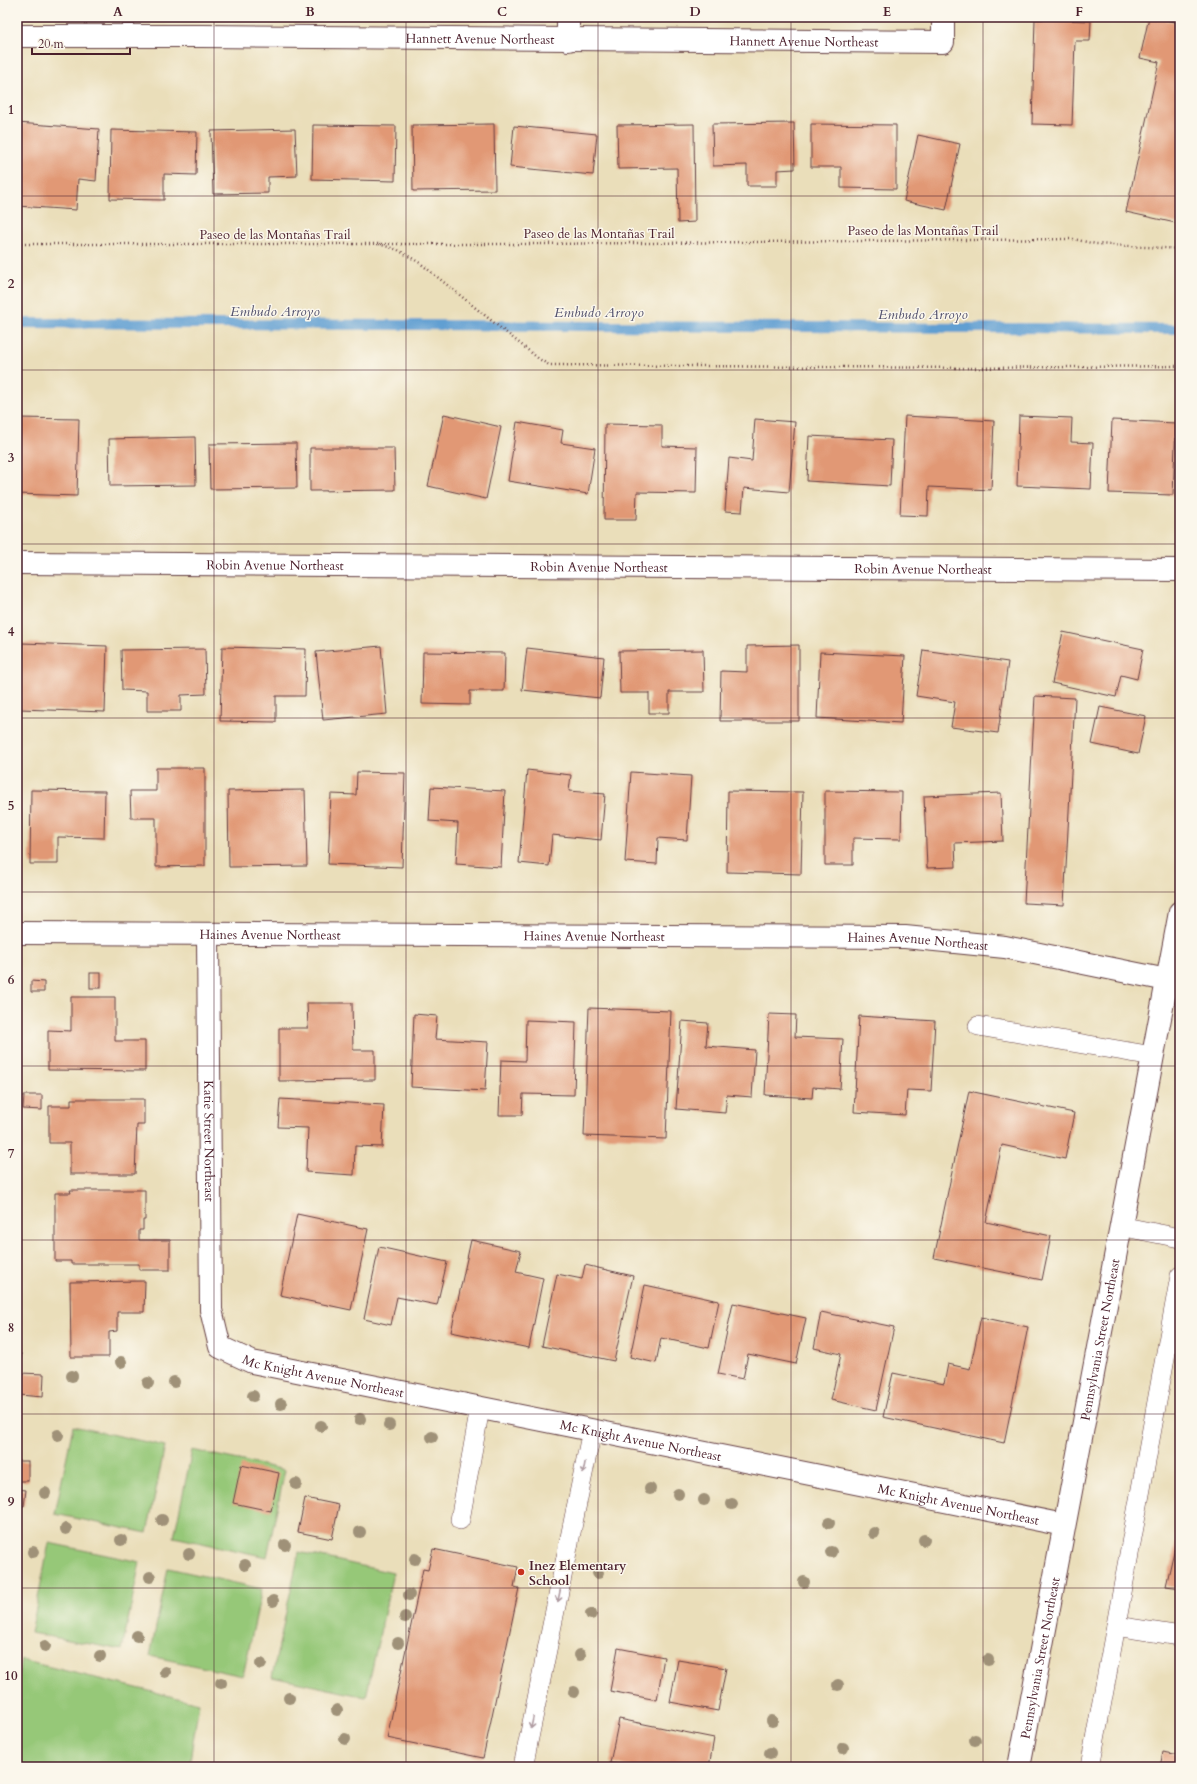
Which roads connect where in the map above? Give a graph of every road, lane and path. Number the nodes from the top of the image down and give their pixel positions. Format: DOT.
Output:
graph roads {
  1 [pos="568,17"];
  2 [pos="943,17"];
  3 [pos="201,26"];
  4 [pos="17,36"];
  5 [pos="568,40"];
  6 [pos="17,244"];
  7 [pos="377,244"];
  8 [pos="1180,249"];
  9 [pos="1180,366"];
  10 [pos="17,562"];
  11 [pos="1180,570"];
  12 [pos="1180,912"];
  13 [pos="17,933"];
  14 [pos="208,935"];
  15 [pos="1167,980"];
  16 [pos="978,1026"];
  17 [pos="1153,1056"];
  18 [pos="1120,1226"];
  19 [pos="1180,1238"];
  20 [pos="1180,1276"];
  21 [pos="220,1347"];
  22 [pos="480,1408"];
  23 [pos="592,1430"];
  24 [pos="460,1520"];
  25 [pos="1064,1526"];
  26 [pos="1116,1626"];
  27 [pos="1180,1636"];
  28 [pos="523,1767"];
  29 [pos="1019,1767"];
  30 [pos="1090,1767"];
  1 -- 5 [label="street"];
  2 -- 5 [label="street, Hannett Avenue Northeast"];
  3 -- 4 [label="street, Hannett Avenue Northeast"];
  3 -- 5 [label="street, Hannett Avenue Northeast"];
  6 -- 7 [label="path, Paseo de las Montañas Trail"];
  7 -- 8 [label="path, Paseo de las Montañas Trail"];
  7 -- 9 [label="path"];
  10 -- 11 [label="street, Robin Avenue Northeast"];
  12 -- 15 [label="street, Pennsylvania Street Northeast"];
  13 -- 14 [label="street, Haines Avenue Northeast"];
  14 -- 15 [label="street, Haines Avenue Northeast"];
  14 -- 21 [label="street, Katie Street Northeast"];
  15 -- 17 [label="street, Pennsylvania Street Northeast"];
  16 -- 17 [label="lane"];
  17 -- 18 [label="street, Pennsylvania Street Northeast"];
  18 -- 19 [label="lane"];
  18 -- 25 [label="street, Pennsylvania Street Northeast"];
  20 -- 26 [label="lane"];
  21 -- 22 [label="street, Mc Knight Avenue Northeast"];
  22 -- 23 [label="street, Mc Knight Avenue Northeast"];
  22 -- 24 [label="lane"];
  23 -- 25 [label="street, Mc Knight Avenue Northeast"];
  23 -- 28 [label="lane, one-way"];
  25 -- 29 [label="street, Pennsylvania Street Northeast"];
  26 -- 27 [label="lane"];
  26 -- 30 [label="lane"];
}
